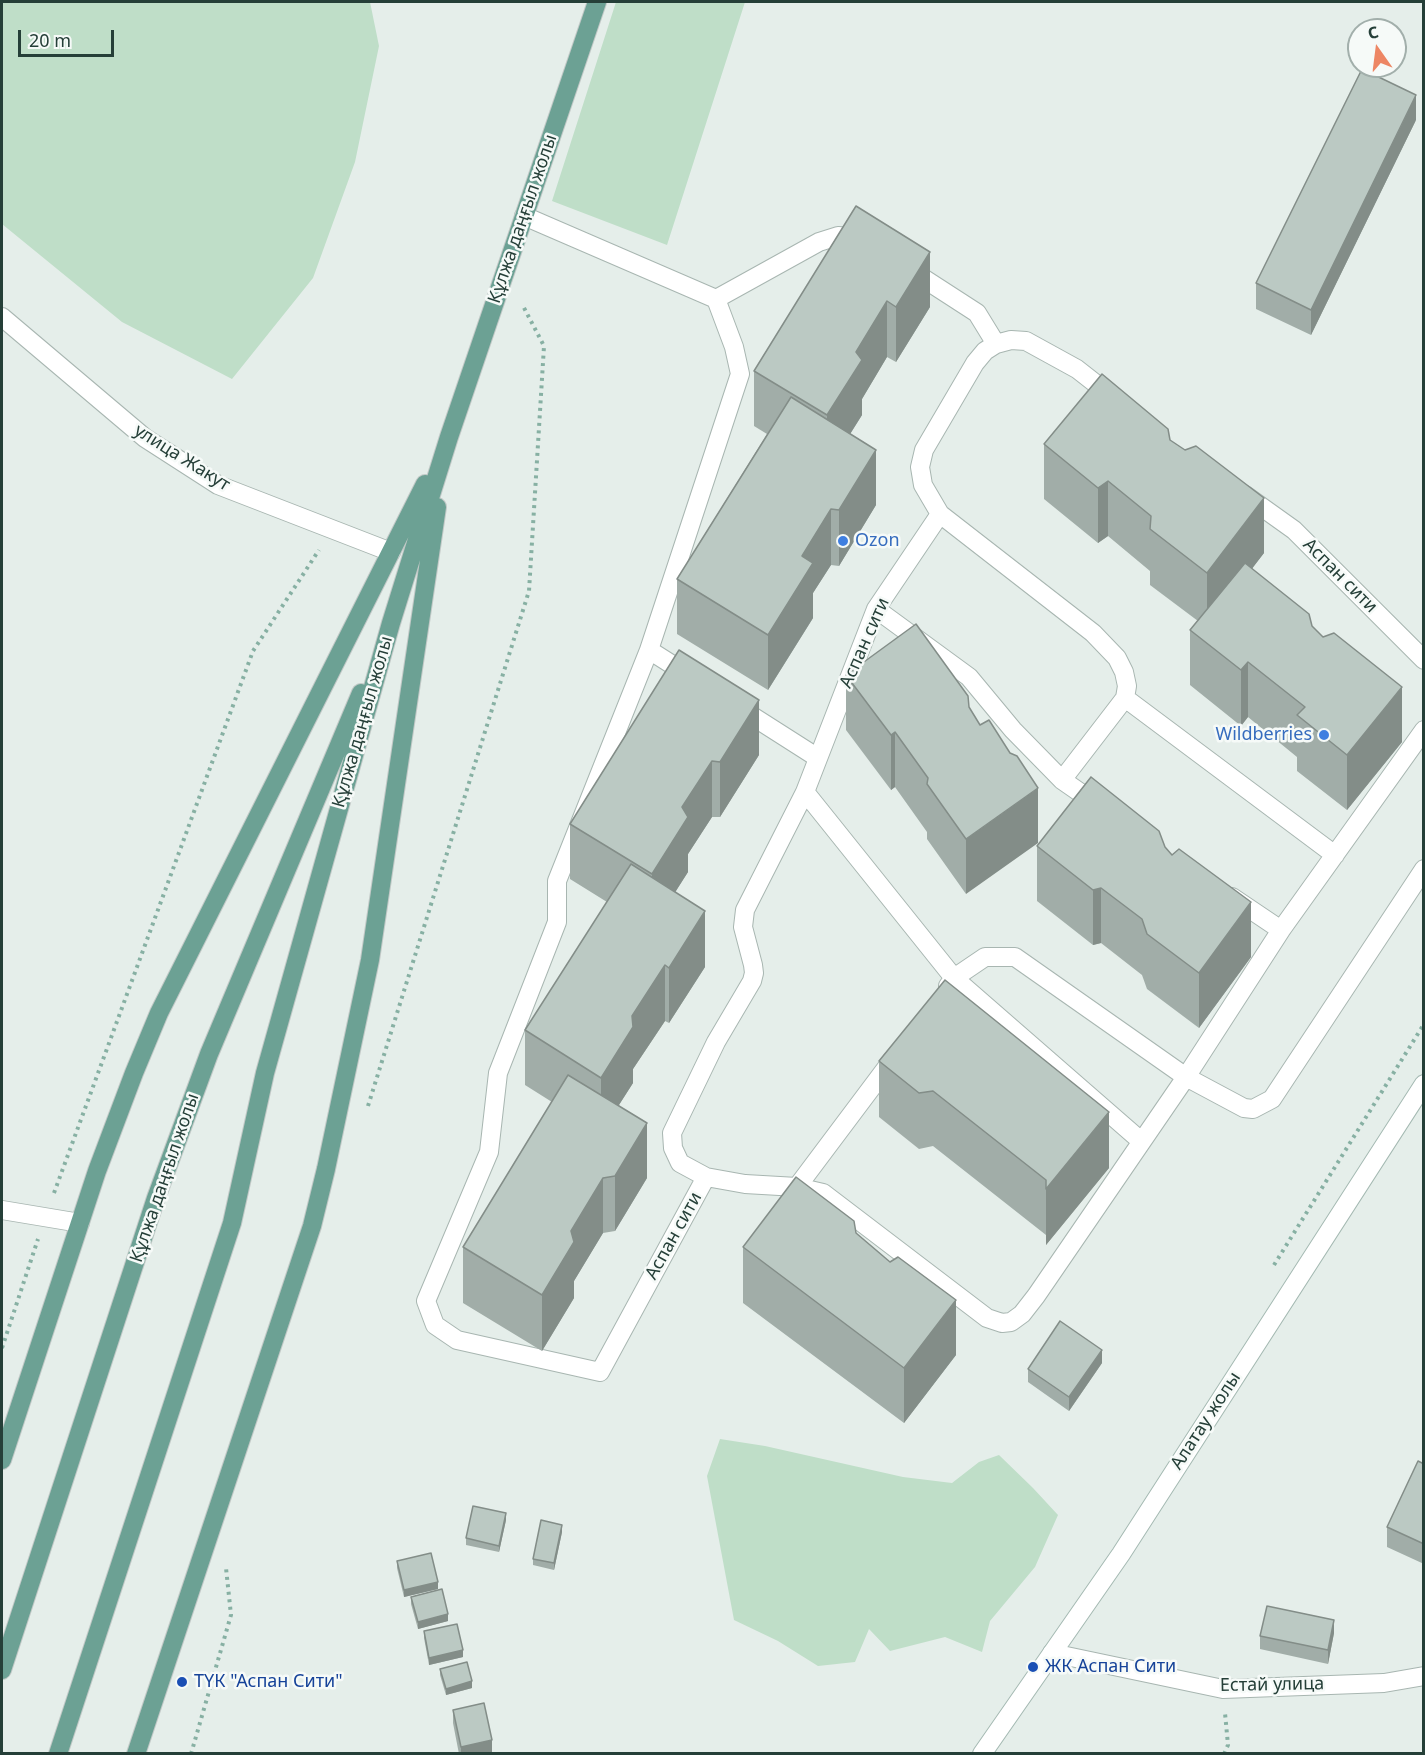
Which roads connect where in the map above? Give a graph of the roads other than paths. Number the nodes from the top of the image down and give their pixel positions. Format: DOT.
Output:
graph roads {
  1 [pos="597,2"];
  2 [pos="524,216"];
  3 [pos="879,250"];
  4 [pos="899,262"];
  5 [pos="716,299"];
  6 [pos="2,317"];
  7 [pos="996,344"];
  8 [pos="1131,412"];
  9 [pos="448,437"];
  10 [pos="1236,488"];
  11 [pos="940,514"];
  12 [pos="391,552"];
  13 [pos="876,609"];
  14 [pos="391,623"];
  15 [pos="649,650"];
  16 [pos="1424,660"];
  17 [pos="1125,698"];
  18 [pos="1424,730"];
  19 [pos="818,758"];
  20 [pos="1062,780"];
  21 [pos="805,792"];
  22 [pos="1110,813"];
  23 [pos="1335,855"];
  24 [pos="1424,869"];
  25 [pos="1215,884"];
  26 [pos="1281,930"];
  27 [pos="954,978"];
  28 [pos="940,997"];
  29 [pos="904,1045"];
  30 [pos="1186,1077"];
  31 [pos="1424,1084"];
  32 [pos="1141,1141"];
  33 [pos="706,1177"];
  34 [pos="797,1187"];
  35 [pos="2,1210"];
  36 [pos="80,1223"];
  37 [pos="2,1460"];
  38 [pos="1052,1653"];
  39 [pos="2,1670"];
  40 [pos="1424,1676"];
  41 [pos="58,1754"];
  42 [pos="136,1754"];
  43 [pos="982,1754"];
  1 -- 2 [label="main road, Құлжа даңғыл жолы"];
  2 -- 5 [label="street"];
  2 -- 9 [label="main road, Құлжа даңғыл жолы"];
  3 -- 5 [label="street"];
  4 -- 7 [label="street"];
  5 -- 15 [label="street"];
  6 -- 12 [label="street, улица Жакут"];
  7 -- 8 [label="street"];
  7 -- 11 [label="street"];
  9 -- 12 [label="main road"];
  9 -- 14 [label="main road"];
  9 -- 42 [label="main road"];
  10 -- 16 [label="street, Аспан сити"];
  11 -- 13 [label="street, Аспан сити"];
  11 -- 17 [label="street"];
  12 -- 36 [label="main road"];
  13 -- 19 [label="street, Аспан сити"];
  13 -- 20 [label="street"];
  14 -- 39 [label="main road, Құлжа даңғыл жолы"];
  14 -- 41 [label="main road, Құлжа даңғыл жолы"];
  15 -- 19 [label="street"];
  15 -- 33 [label="street, Аспан сити"];
  17 -- 20 [label="street"];
  17 -- 23 [label="street"];
  18 -- 23 [label="street"];
  19 -- 21 [label="street, Аспан сити"];
  20 -- 22 [label="street"];
  21 -- 27 [label="street"];
  21 -- 33 [label="street, Аспан сити"];
  23 -- 26 [label="street"];
  24 -- 30 [label="street"];
  25 -- 26 [label="street"];
  26 -- 30 [label="street"];
  27 -- 28 [label="street"];
  27 -- 30 [label="street"];
  27 -- 32 [label="street"];
  29 -- 34 [label="street"];
  30 -- 32 [label="street"];
  31 -- 38 [label="street, Алатау жолы"];
  32 -- 34 [label="street"];
  33 -- 34 [label="street"];
  35 -- 36 [label="street"];
  36 -- 37 [label="main road"];
  38 -- 40 [label="street, Естай улица"];
  38 -- 43 [label="street, Алатау жолы"];
}
